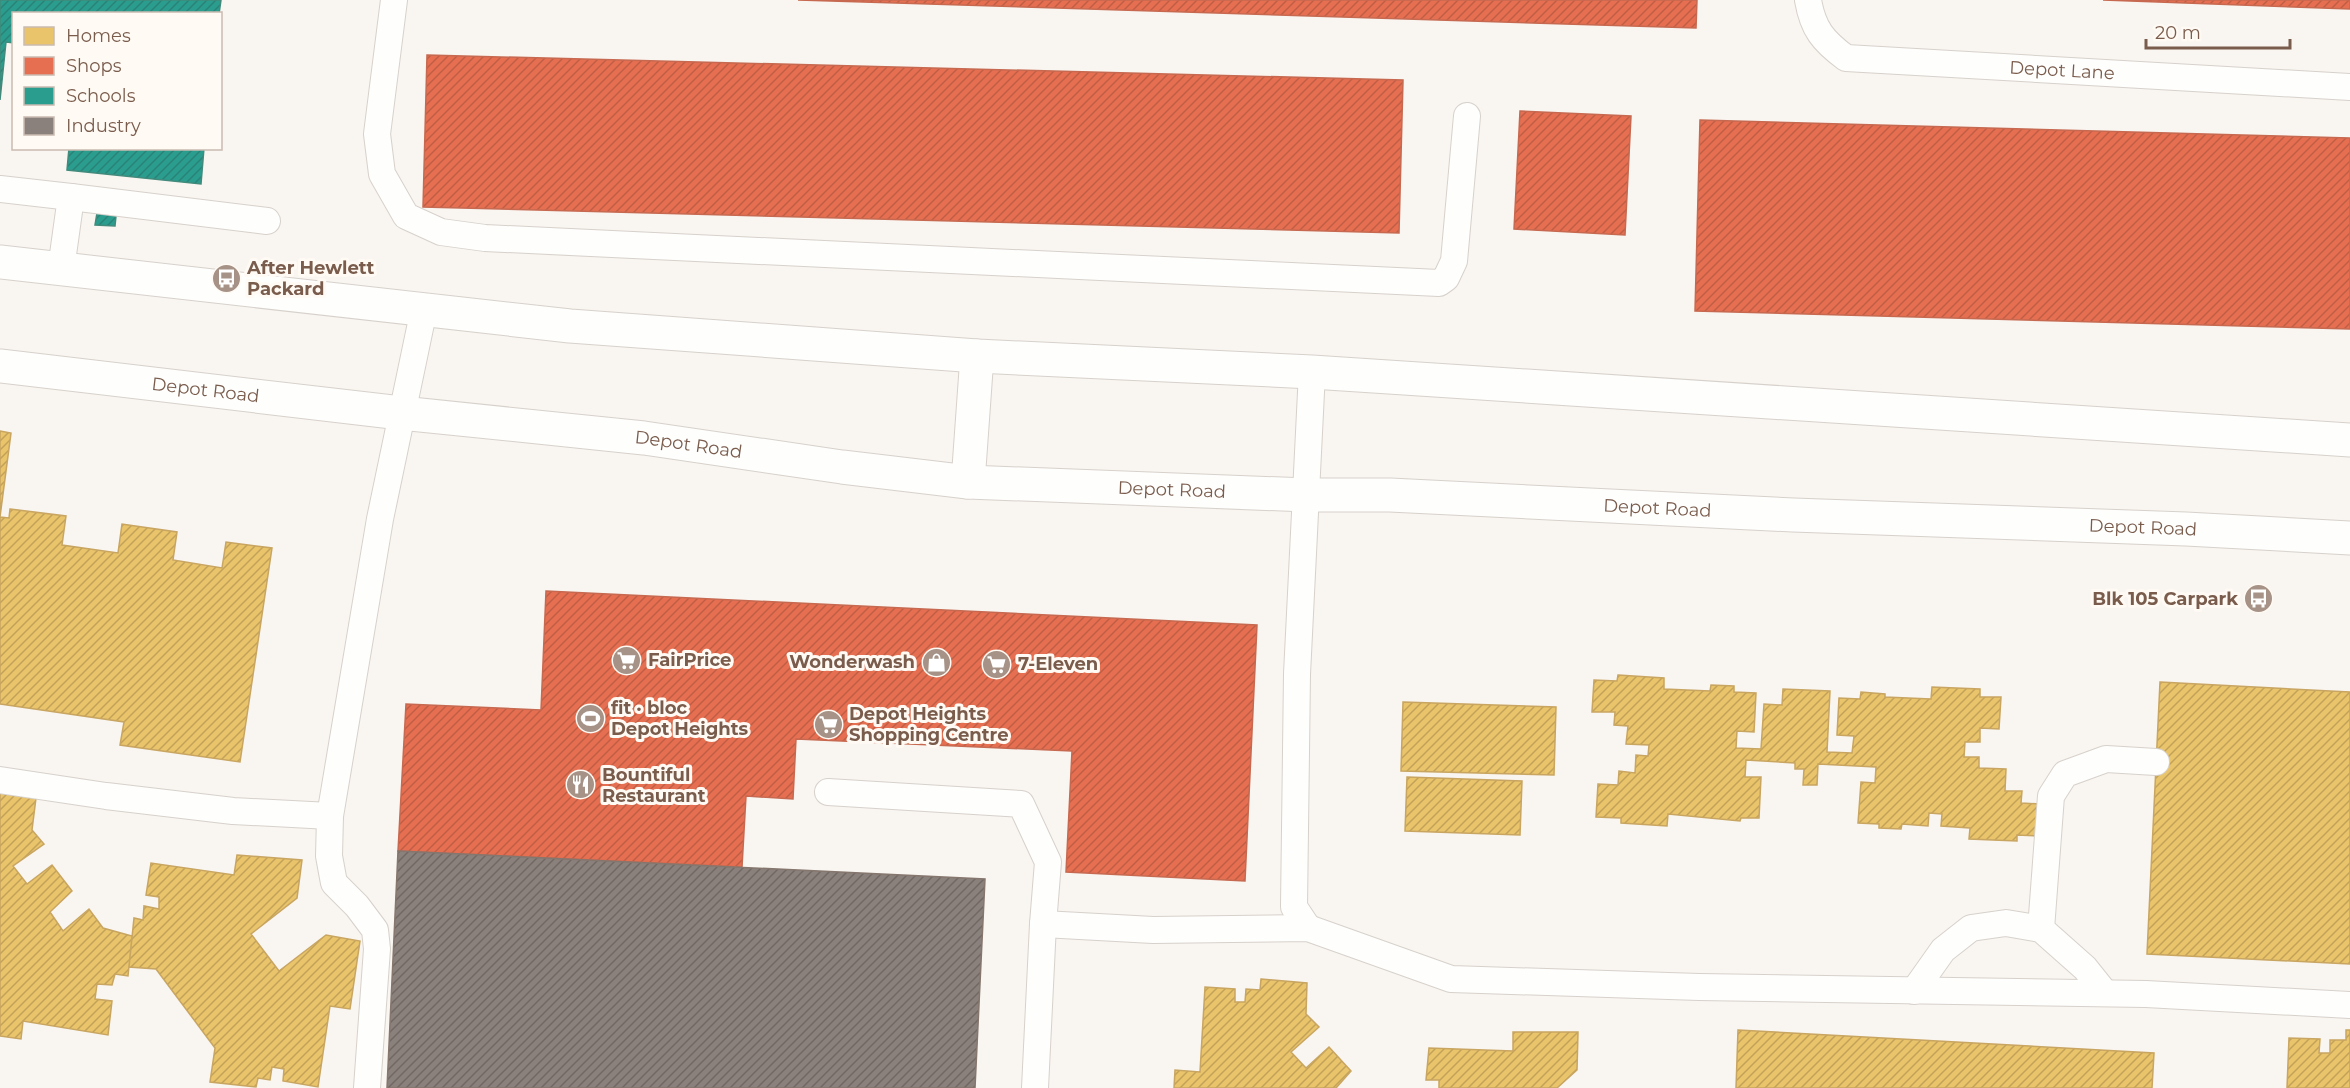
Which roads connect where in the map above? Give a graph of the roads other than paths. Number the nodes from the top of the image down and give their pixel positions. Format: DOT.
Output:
graph roads {
  1 [pos="394,0"];
  2 [pos="1808,0"];
  3 [pos="2350,87"];
  4 [pos="1467,116"];
  5 [pos="0,189"];
  6 [pos="71,198"];
  7 [pos="267,221"];
  8 [pos="0,262"];
  9 [pos="61,268"];
  10 [pos="424,309"];
  11 [pos="977,356"];
  12 [pos="0,366"];
  13 [pos="1312,372"];
  14 [pos="401,413"];
  15 [pos="2350,440"];
  16 [pos="968,482"];
  17 [pos="1307,495"];
  18 [pos="2350,538"];
  19 [pos="2156,762"];
  20 [pos="0,780"];
  21 [pos="828,792"];
  22 [pos="330,816"];
  23 [pos="1043,924"];
  24 [pos="1308,928"];
  25 [pos="2041,929"];
  26 [pos="1914,991"];
  27 [pos="2105,993"];
  28 [pos="2350,1005"];
  29 [pos="367,1088"];
  30 [pos="1035,1088"];
  1 -- 4 [label="lane"];
  2 -- 3 [label="lane, Depot Lane"];
  5 -- 6 [label="lane"];
  6 -- 7 [label="lane"];
  6 -- 9 [label="lane"];
  8 -- 9 [label="street"];
  9 -- 10 [label="street"];
  10 -- 11 [label="street"];
  10 -- 14 [label="lane"];
  11 -- 13 [label="street"];
  11 -- 16 [label="street"];
  12 -- 14 [label="street, Depot Road"];
  13 -- 15 [label="street"];
  13 -- 17 [label="lane"];
  14 -- 16 [label="street, Depot Road"];
  14 -- 22 [label="lane"];
  16 -- 17 [label="street, Depot Road"];
  17 -- 18 [label="street, Depot Road"];
  17 -- 24 [label="lane"];
  19 -- 25 [label="lane"];
  20 -- 22 [label="lane"];
  21 -- 23 [label="lane"];
  22 -- 29 [label="lane"];
  23 -- 24 [label="lane"];
  23 -- 30 [label="lane"];
  24 -- 26 [label="lane"];
  25 -- 26 [label="lane"];
  25 -- 27 [label="lane"];
  26 -- 27 [label="lane"];
  27 -- 28 [label="lane"];
}
